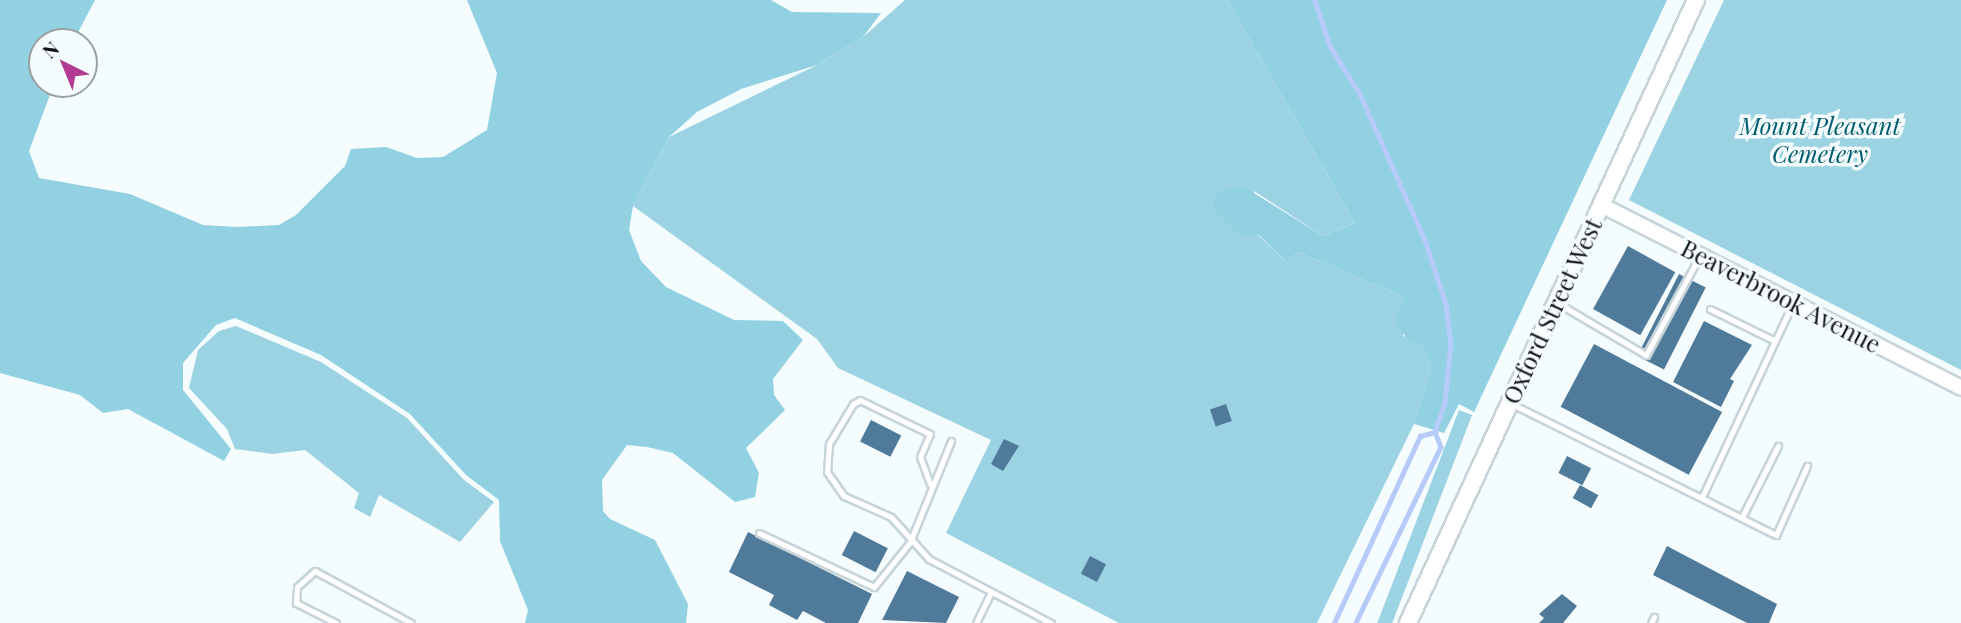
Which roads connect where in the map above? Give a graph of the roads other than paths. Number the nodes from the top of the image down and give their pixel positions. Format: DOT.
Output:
graph roads {
  1 [pos="1696,0"];
  2 [pos="1601,205"];
  3 [pos="1700,255"];
  4 [pos="1556,302"];
  5 [pos="1793,303"];
  6 [pos="1710,309"];
  7 [pos="1775,341"];
  8 [pos="1961,388"];
  9 [pos="1510,402"];
  10 [pos="951,441"];
  11 [pos="1778,446"];
  12 [pos="1807,466"];
  13 [pos="930,484"];
  14 [pos="1702,497"];
  15 [pos="1742,517"];
  16 [pos="759,533"];
  17 [pos="910,542"];
  18 [pos="991,592"];
  19 [pos="336,623"];
  20 [pos="411,623"];
  21 [pos="975,623"];
  22 [pos="1051,623"];
  23 [pos="1408,623"];
  1 -- 2 [label="main road, Oxford Street West"];
  2 -- 3 [label="street, Beaverbrook Avenue"];
  2 -- 4 [label="main road, Oxford Street West"];
  3 -- 4 [label="lane"];
  3 -- 5 [label="street, Beaverbrook Avenue"];
  4 -- 9 [label="main road, Oxford Street West"];
  5 -- 7 [label="lane"];
  5 -- 8 [label="street, Beaverbrook Avenue"];
  6 -- 7 [label="lane"];
  7 -- 14 [label="lane"];
  9 -- 14 [label="lane"];
  9 -- 23 [label="main road, Oxford Street West"];
  10 -- 13 [label="lane"];
  11 -- 15 [label="lane"];
  12 -- 15 [label="lane"];
  13 -- 17 [label="lane"];
  13 -- 17 [label="lane"];
  14 -- 15 [label="lane"];
  16 -- 17 [label="lane"];
  17 -- 18 [label="lane"];
  18 -- 21 [label="lane"];
  18 -- 22 [label="lane"];
  19 -- 20 [label="lane"];
}
